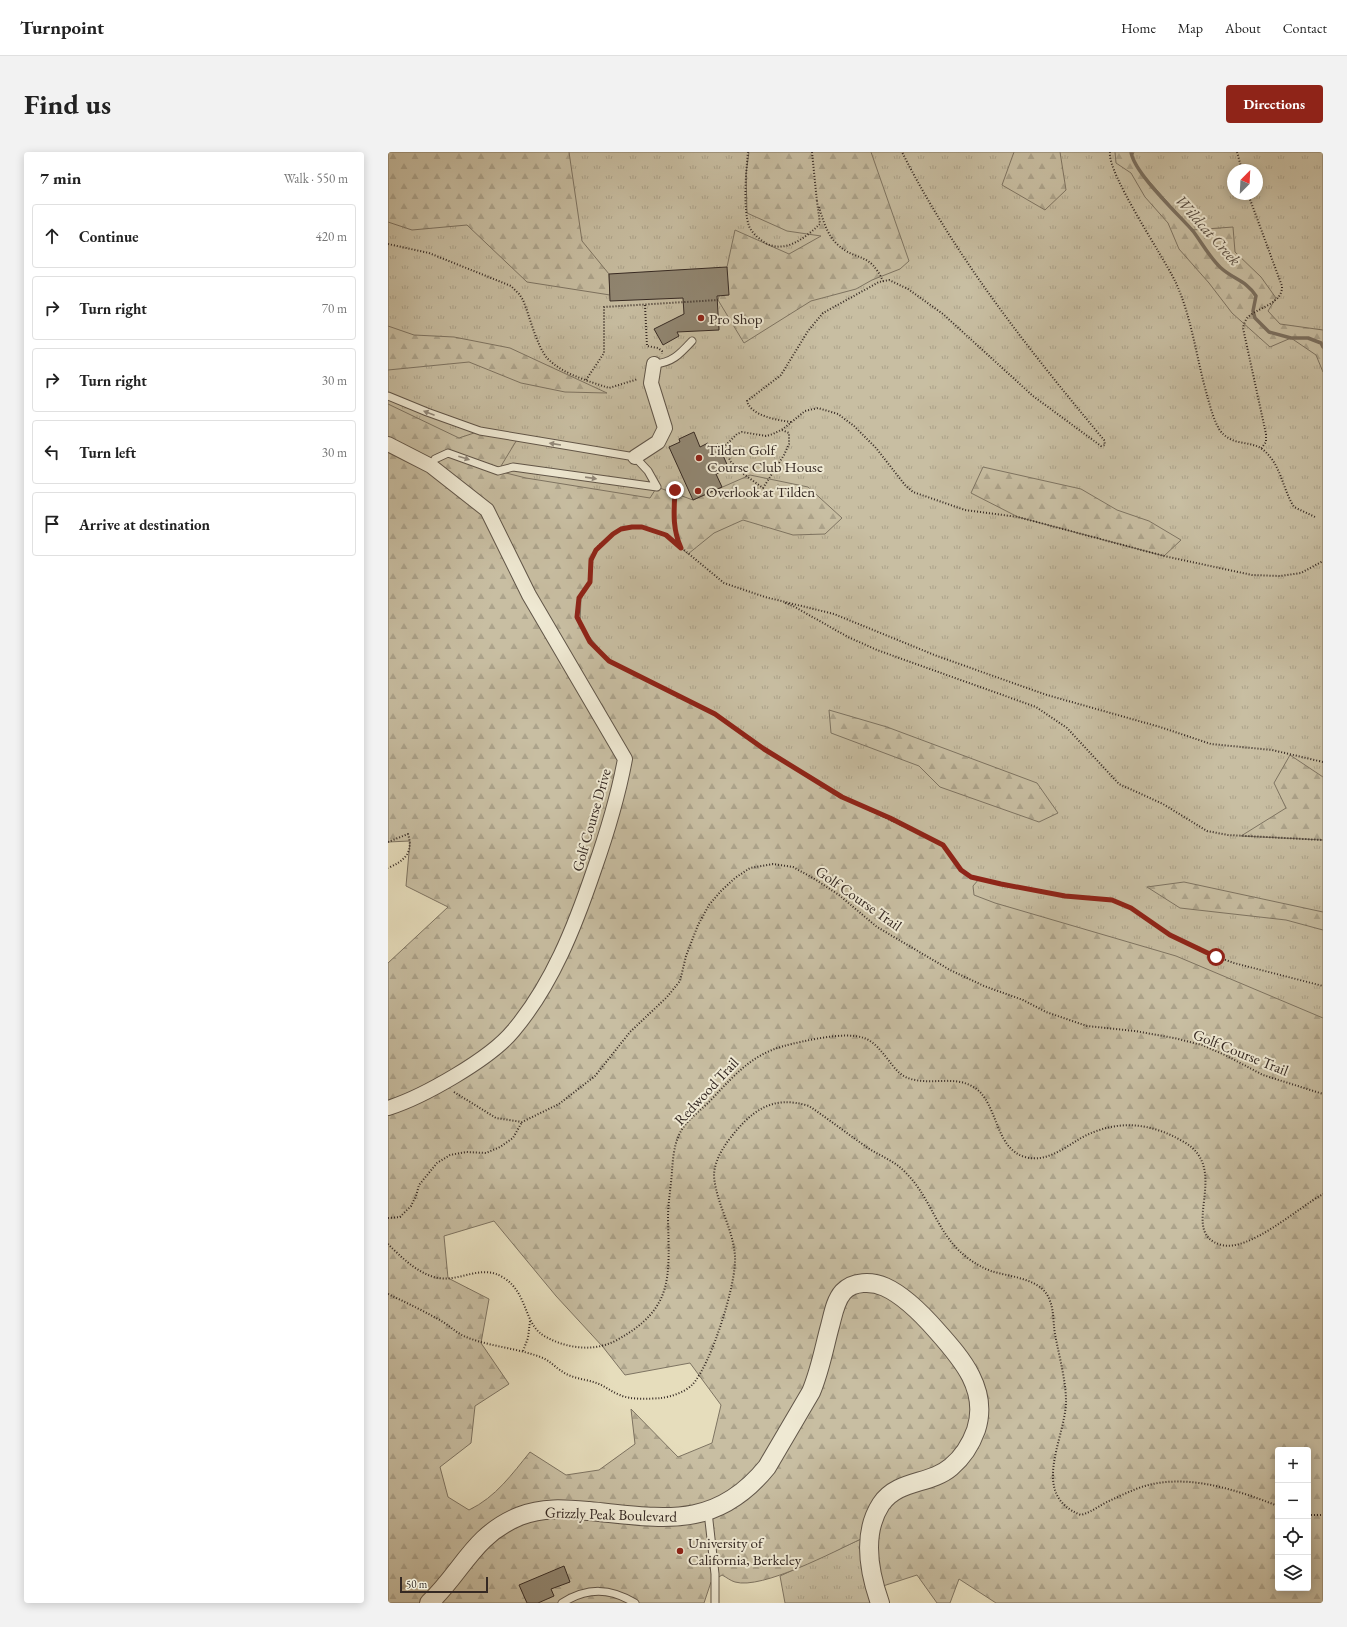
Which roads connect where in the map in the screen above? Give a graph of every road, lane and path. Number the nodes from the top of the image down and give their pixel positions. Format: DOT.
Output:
graph roads {
  1 [pos="748,152"];
  2 [pos="812,152"];
  3 [pos="902,152"];
  4 [pos="1110,152"];
  5 [pos="1237,152"];
  6 [pos="1240,164"];
  7 [pos="1250,200"];
  8 [pos="817,201"];
  9 [pos="388,244"];
  10 [pos="883,281"];
  11 [pos="718,300"];
  12 [pos="645,305"];
  13 [pos="692,341"];
  14 [pos="659,364"];
  15 [pos="586,380"];
  16 [pos="388,396"];
  17 [pos="791,422"];
  18 [pos="782,430"];
  19 [pos="388,444"];
  20 [pos="1261,449"];
  21 [pos="635,457"];
  22 [pos="431,466"];
  23 [pos="675,490"];
  24 [pos="1315,517"];
  25 [pos="681,548"];
  26 [pos="1323,561"];
  27 [pos="774,600"];
  28 [pos="1323,762"];
  29 [pos="1323,840"];
  30 [pos="388,842"];
  31 [pos="388,868"];
  32 [pos="1323,986"];
  33 [pos="441,1084"];
  34 [pos="1323,1094"];
  35 [pos="388,1108"];
  36 [pos="522,1122"];
  37 [pos="1323,1194"];
  38 [pos="388,1218"];
  39 [pos="388,1244"];
  40 [pos="530,1320"];
  41 [pos="523,1351"];
  42 [pos="708,1512"];
  43 [pos="1323,1515"];
  44 [pos="1311,1516"];
  45 [pos="429,1603"];
  46 [pos="562,1603"];
  47 [pos="635,1603"];
  48 [pos="714,1603"];
  49 [pos="880,1603"];
  1 -- 8 [label="path"];
  2 -- 8 [label="path"];
  3 -- 10 [label="path"];
  4 -- 20 [label="path"];
  5 -- 6 [label="path"];
  7 -- 20 [label="path"];
  8 -- 10 [label="path"];
  9 -- 15 [label="path"];
  10 -- 17 [label="path"];
  11 -- 12 [label="path"];
  12 -- 14 [label="path"];
  12 -- 15 [label="path"];
  13 -- 14 [label="lane"];
  14 -- 15 [label="path"];
  14 -- 21 [label="street"];
  21 -- 16 [label="lane, one-way"];
  17 -- 18 [label="path"];
  17 -- 26 [label="path"];
  18 -- 18 [label="path"];
  19 -- 22 [label="street, Golf Course Drive"];
  20 -- 24 [label="path"];
  22 -- 21 [label="lane, one-way"];
  22 -- 33 [label="street, Golf Course Drive"];
  23 -- 25 [label="path"];
  25 -- 27 [label="path"];
  25 -- 32 [label="path"];
  27 -- 28 [label="path"];
  27 -- 29 [label="path"];
  30 -- 31 [label="path"];
  33 -- 35 [label="street, Golf Course Drive"];
  33 -- 36 [label="path"];
  34 -- 36 [label="path, Golf Course Trail"];
  36 -- 38 [label="path"];
  37 -- 40 [label="path, Redwood Trail"];
  39 -- 40 [label="path, Redwood Trail"];
  40 -- 41 [label="path"];
  42 -- 45 [label="street, Grizzly Peak Boulevard"];
  42 -- 48 [label="lane"];
  42 -- 49 [label="street, Grizzly Peak Boulevard"];
  43 -- 44 [label="path"];
  46 -- 47 [label="lane"];
}
